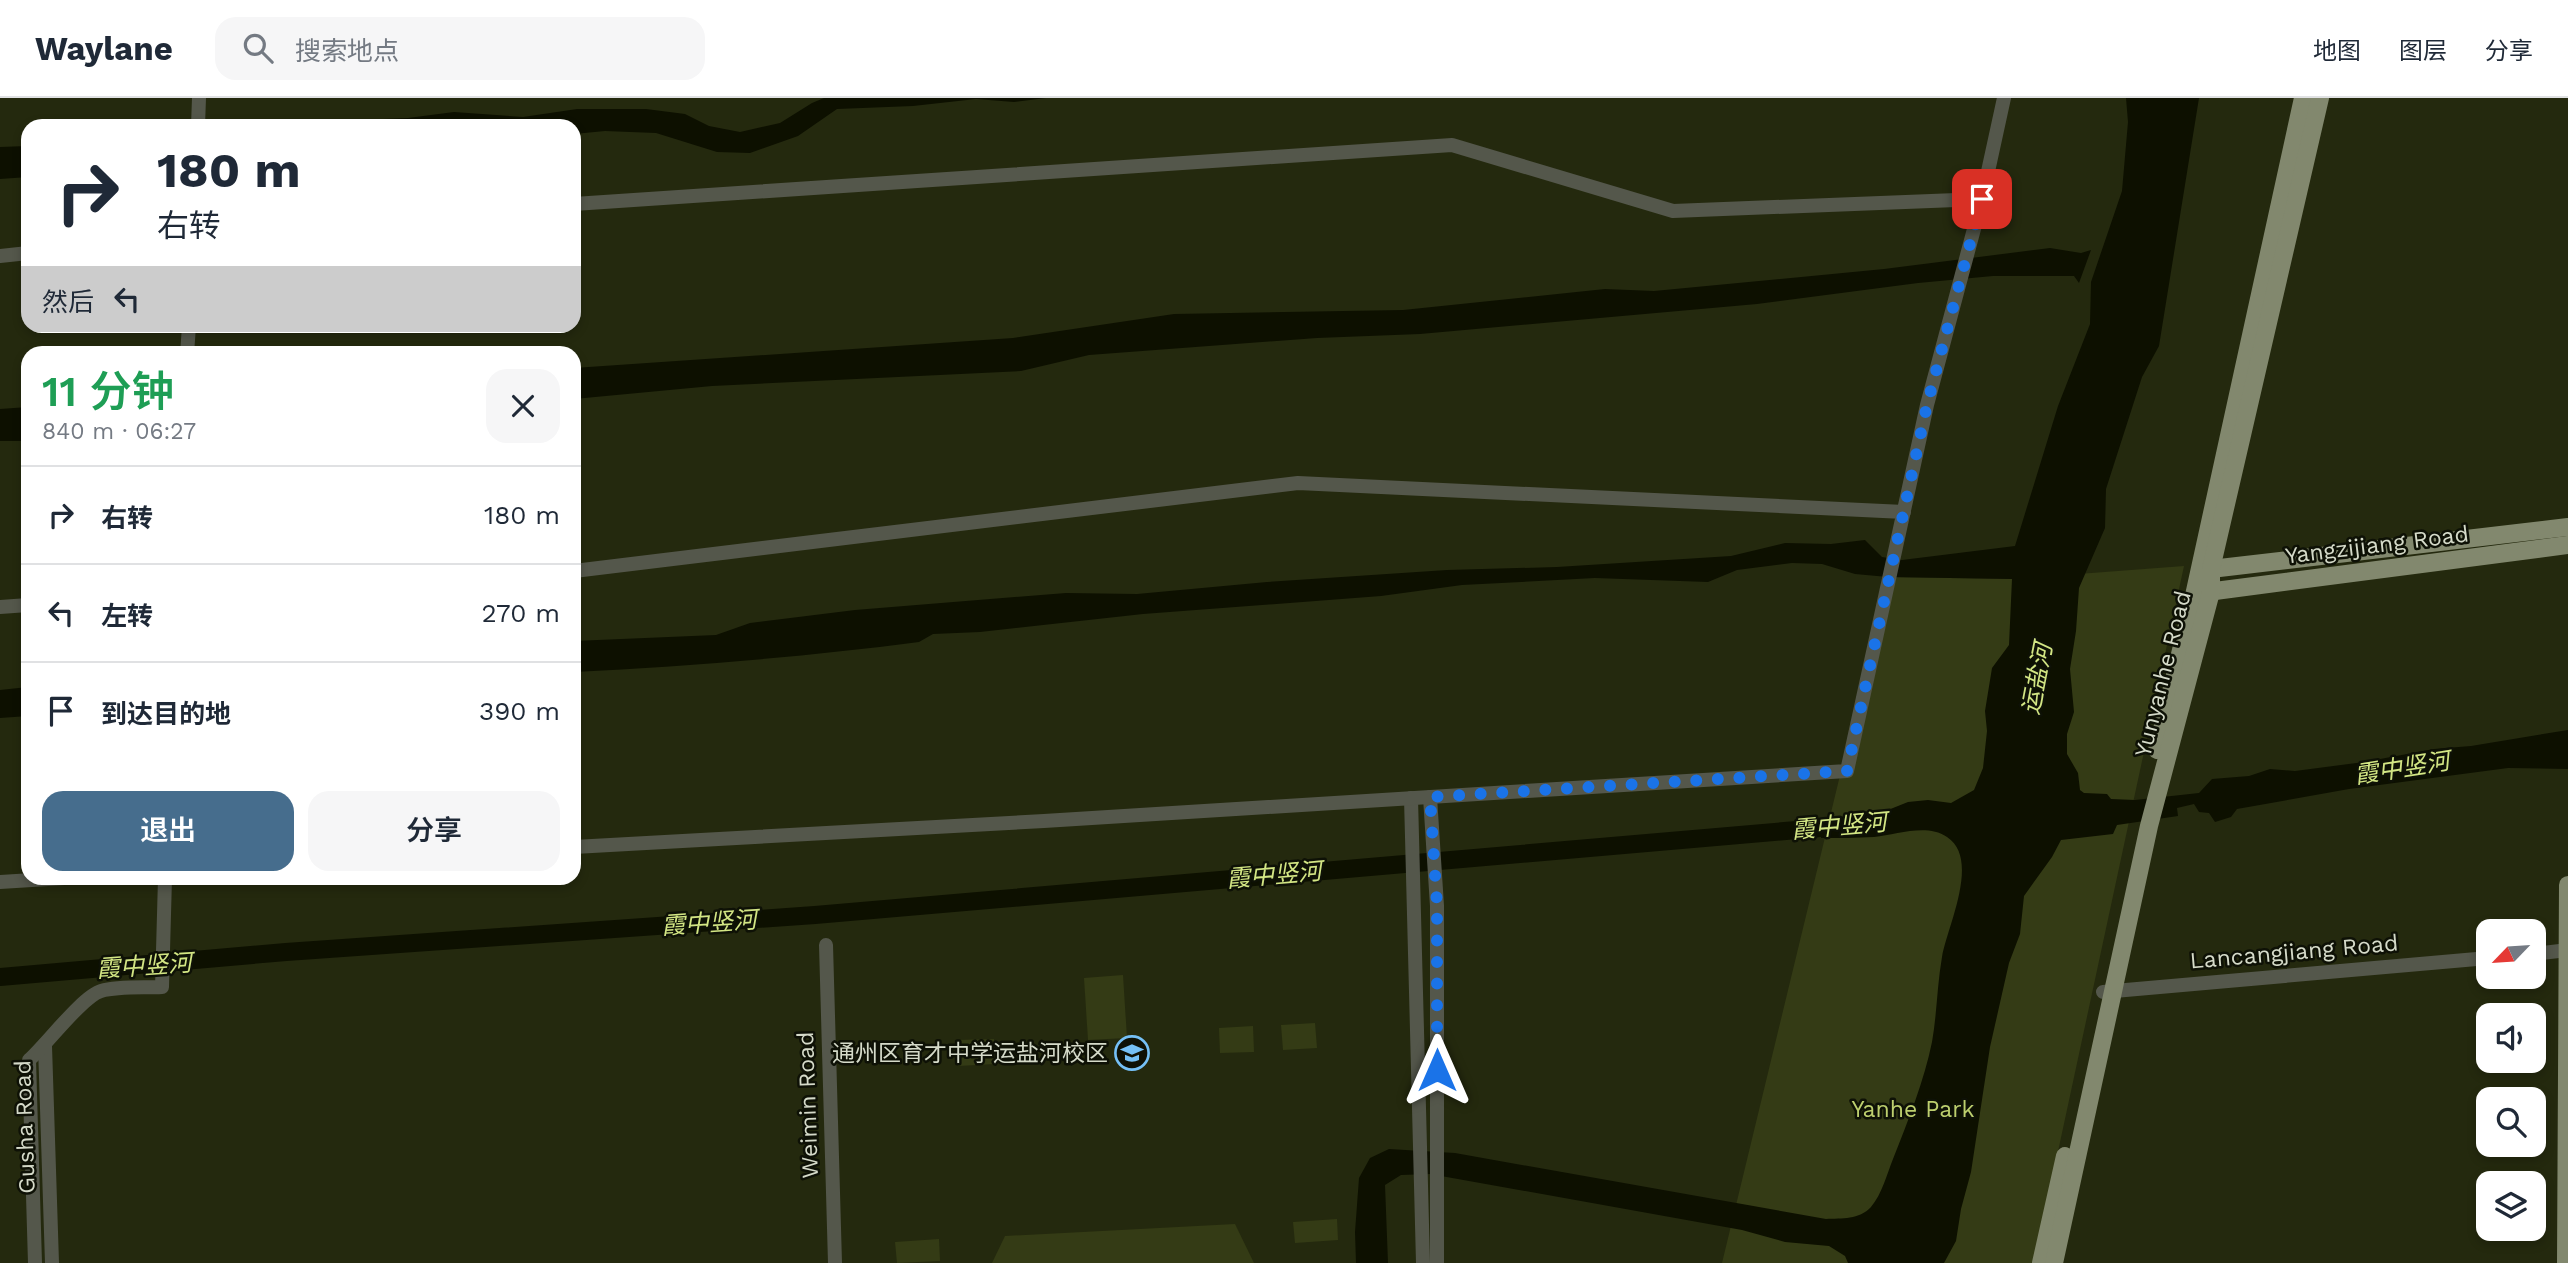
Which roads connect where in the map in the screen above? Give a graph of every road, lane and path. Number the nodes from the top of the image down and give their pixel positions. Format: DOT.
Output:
graph roads {
  1 [pos="199,98"];
  2 [pos="2004,98"];
  3 [pos="2304,98"];
  4 [pos="2320,98"];
  5 [pos="198,119"];
  6 [pos="1982,199"];
  7 [pos="581,204"];
  8 [pos="21,254"];
  9 [pos="0,256"];
  10 [pos="1904,512"];
  11 [pos="2567,533"];
  12 [pos="581,570"];
  13 [pos="2204,572"];
  14 [pos="2211,592"];
  15 [pos="2193,600"];
  16 [pos="21,606"];
  17 [pos="0,607"];
  18 [pos="2153,790"];
  19 [pos="1430,797"];
  20 [pos="1411,799"];
  21 [pos="581,848"];
  22 [pos="21,881"];
  23 [pos="0,882"];
  24 [pos="165,885"];
  25 [pos="2568,885"];
  26 [pos="826,945"];
  27 [pos="2567,951"];
  28 [pos="2546,953"];
  29 [pos="2476,959"];
  30 [pos="2108,991"];
  31 [pos="45,1046"];
  32 [pos="35,1263"];
  33 [pos="52,1263"];
  34 [pos="835,1263"];
  35 [pos="1423,1263"];
  36 [pos="1437,1263"];
  37 [pos="2040,1263"];
  38 [pos="2054,1263"];
  39 [pos="2566,1263"];
  1 -- 5 [label="street"];
  2 -- 6 [label="street"];
  3 -- 13 [label="main road, Yunyanhe Road"];
  4 -- 13 [label="main road, Yunyanhe Road"];
  6 -- 7 [label="street"];
  6 -- 10 [label="street"];
  8 -- 9 [label="street"];
  10 -- 12 [label="street"];
  10 -- 19 [label="street"];
  11 -- 13 [label="main road, Yangzijiang Road"];
  11 -- 14 [label="main road, Yangzijiang Road"];
  13 -- 14 [label="main road, Yunyanhe Road"];
  13 -- 15 [label="main road, Yunyanhe Road"];
  14 -- 15 [label="main road, Yangzijiang Road"];
  14 -- 18 [label="main road, Yunyanhe Road"];
  15 -- 18 [label="main road, Yunyanhe Road"];
  16 -- 17 [label="street"];
  18 -- 30 [label="main road, Yunyanhe Road"];
  19 -- 20 [label="street"];
  19 -- 36 [label="street"];
  20 -- 21 [label="street"];
  20 -- 35 [label="street"];
  22 -- 23 [label="street"];
  24 -- 31 [label="street"];
  25 -- 27 [label="main road"];
  26 -- 34 [label="street, Weimin Road"];
  27 -- 28 [label="street"];
  27 -- 39 [label="main road"];
  29 -- 30 [label="street, Lancangjiang Road"];
  30 -- 37 [label="main road, Yunyanhe Road"];
  30 -- 38 [label="main road, Yunyanhe Road"];
  31 -- 32 [label="street, Gusha Road"];
  31 -- 33 [label="street, Gusha Road"];
}
